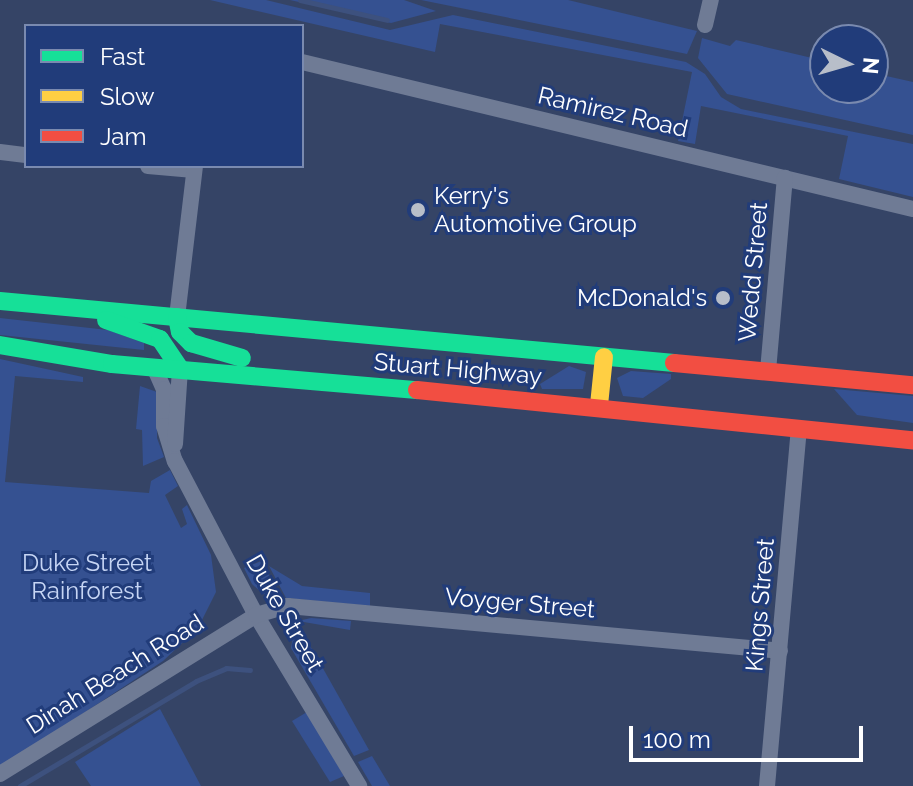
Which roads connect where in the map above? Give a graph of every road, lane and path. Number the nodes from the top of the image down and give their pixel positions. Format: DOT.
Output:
graph roads {
  1 [pos="711,0"];
  2 [pos="705,25"];
  3 [pos="304,62"];
  4 [pos="0,152"];
  5 [pos="24,155"];
  6 [pos="194,168"];
  7 [pos="785,178"];
  8 [pos="913,209"];
  9 [pos="0,301"];
  10 [pos="93,309"];
  11 [pos="177,317"];
  12 [pos="0,345"];
  13 [pos="604,357"];
  14 [pos="154,367"];
  15 [pos="180,369"];
  16 [pos="768,371"];
  17 [pos="913,385"];
  18 [pos="376,386"];
  19 [pos="599,405"];
  20 [pos="799,428"];
  21 [pos="913,440"];
  22 [pos="175,461"];
  23 [pos="256,615"];
  24 [pos="780,651"];
  25 [pos="0,774"];
  26 [pos="359,786"];
  27 [pos="767,786"];
  1 -- 2 [label="street"];
  3 -- 7 [label="street, Ramirez Road"];
  4 -- 5 [label="street"];
  6 -- 11 [label="street"];
  7 -- 8 [label="street, Ramirez Road"];
  7 -- 16 [label="street, Wedd Street"];
  9 -- 10 [label="highway, Stuart Highway"];
  10 -- 11 [label="highway, Stuart Highway"];
  10 -- 15 [label="highway"];
  11 -- 13 [label="highway, Stuart Highway"];
  11 -- 18 [label="highway"];
  12 -- 14 [label="highway, Stuart Highway"];
  13 -- 16 [label="highway, Stuart Highway"];
  13 -- 19 [label="highway"];
  14 -- 15 [label="highway, Stuart Highway"];
  14 -- 22 [label="street, Duke Street"];
  15 -- 18 [label="highway, Stuart Highway"];
  15 -- 22 [label="street"];
  16 -- 17 [label="highway, Stuart Highway"];
  18 -- 19 [label="highway, Stuart Highway"];
  19 -- 20 [label="highway, Stuart Highway"];
  20 -- 21 [label="highway, Stuart Highway"];
  20 -- 24 [label="street, Kings Street"];
  22 -- 23 [label="street, Duke Street"];
  23 -- 24 [label="street, Voyger Street"];
  23 -- 25 [label="street, Dinah Beach Road"];
  23 -- 26 [label="street, Duke Street"];
  24 -- 27 [label="street, Kings Street"];
}
